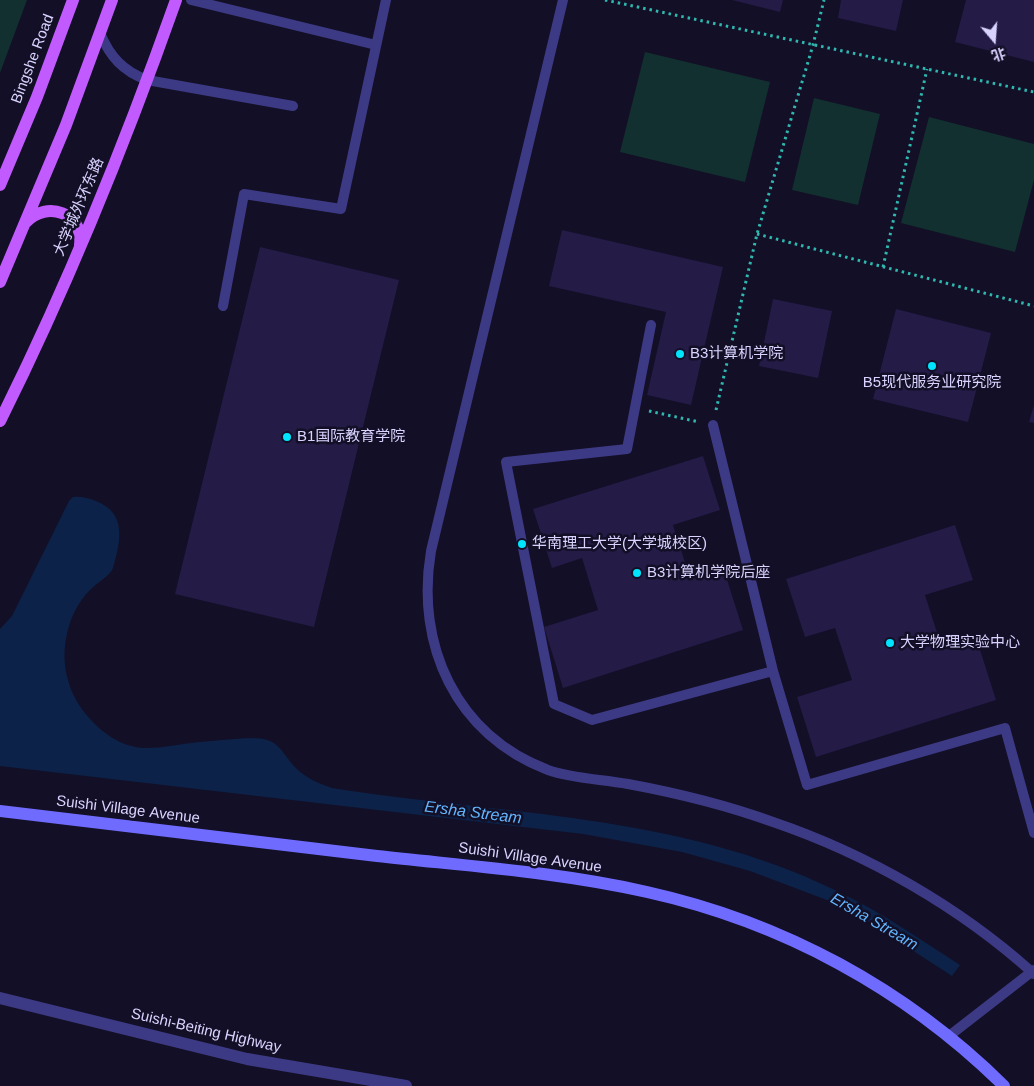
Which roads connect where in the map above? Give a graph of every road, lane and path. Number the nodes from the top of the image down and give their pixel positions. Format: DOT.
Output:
graph roads {
  1 [pos="73,0"];
  2 [pos="112,0"];
  3 [pos="176,0"];
  4 [pos="191,0"];
  5 [pos="386,0"];
  6 [pos="563,0"];
  7 [pos="605,0"];
  8 [pos="824,0"];
  9 [pos="100,33"];
  10 [pos="813,45"];
  11 [pos="376,46"];
  12 [pos="927,69"];
  13 [pos="147,80"];
  14 [pos="1034,92"];
  15 [pos="293,106"];
  16 [pos="0,185"];
  17 [pos="22,230"];
  18 [pos="757,234"];
  19 [pos="77,252"];
  20 [pos="883,267"];
  21 [pos="0,282"];
  22 [pos="223,306"];
  23 [pos="1034,306"];
  24 [pos="651,325"];
  25 [pos="635,408"];
  26 [pos="0,421"];
  27 [pos="713,425"];
  28 [pos="773,670"];
  29 [pos="0,811"];
  30 [pos="1034,833"];
  31 [pos="1033,972"];
  32 [pos="0,998"];
  33 [pos="949,1036"];
  34 [pos="400,1085"];
  35 [pos="1004,1086"];
  1 -- 16 [label="main road, Bingshe Road"];
  2 -- 9 [label="main road"];
  3 -- 13 [label="main road, 大学城外环东路"];
  4 -- 11 [label="lane"];
  5 -- 11 [label="lane"];
  6 -- 31 [label="lane"];
  7 -- 10 [label="path"];
  8 -- 10 [label="path"];
  9 -- 13 [label="lane"];
  9 -- 17 [label="main road"];
  10 -- 12 [label="path"];
  10 -- 18 [label="path"];
  11 -- 22 [label="lane"];
  12 -- 14 [label="path"];
  12 -- 20 [label="path"];
  13 -- 15 [label="lane"];
  13 -- 19 [label="main road, 大学城外环东路"];
  17 -- 19 [label="main road"];
  17 -- 21 [label="main road"];
  18 -- 20 [label="path"];
  18 -- 27 [label="path"];
  19 -- 26 [label="main road, 大学城外环东路"];
  20 -- 23 [label="path"];
  24 -- 25 [label="lane"];
  25 -- 27 [label="path"];
  25 -- 28 [label="lane"];
  27 -- 28 [label="lane"];
  28 -- 30 [label="lane"];
  29 -- 33 [label="street, Suishi Village Avenue"];
  31 -- 33 [label="lane"];
  32 -- 34 [label="street, Suishi-Beiting Highway"];
  33 -- 35 [label="street, Suishi Village Avenue"];
}
